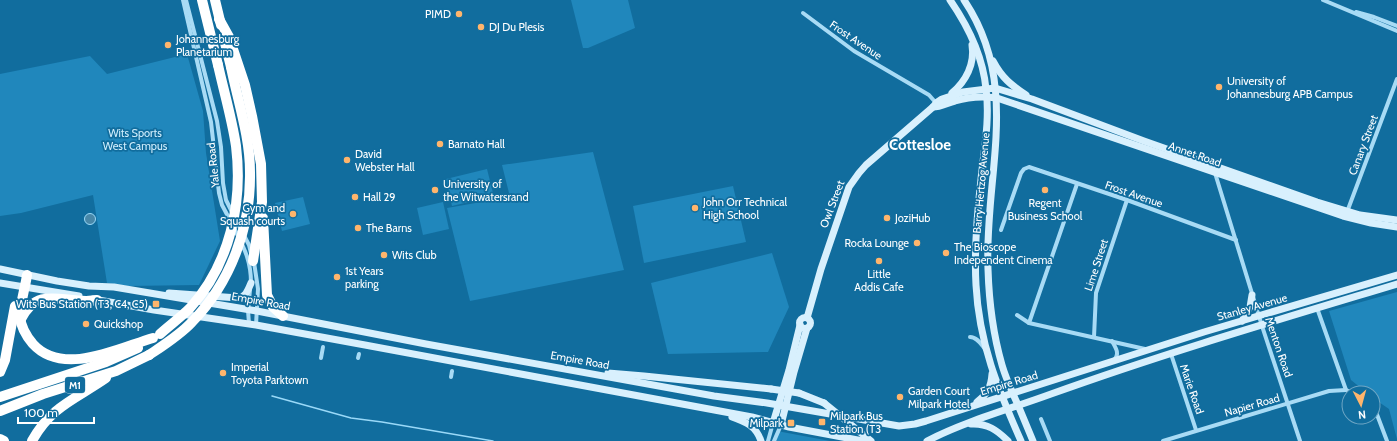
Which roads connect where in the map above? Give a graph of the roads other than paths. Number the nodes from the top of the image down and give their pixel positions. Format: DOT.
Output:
graph roads {
  1 [pos="183,0"];
  2 [pos="186,0"];
  3 [pos="202,0"];
  4 [pos="215,0"];
  5 [pos="950,0"];
  6 [pos="964,0"];
  7 [pos="1323,0"];
  8 [pos="1354,12"];
  9 [pos="803,13"];
  10 [pos="1397,26"];
  11 [pos="1397,31"];
  12 [pos="970,32"];
  13 [pos="194,38"];
  14 [pos="988,50"];
  15 [pos="235,67"];
  16 [pos="1397,79"];
  17 [pos="986,88"];
  18 [pos="995,88"];
  19 [pos="949,96"];
  20 [pos="987,97"];
  21 [pos="997,98"];
  22 [pos="1032,99"];
  23 [pos="936,105"];
  24 [pos="1215,169"];
  25 [pos="1077,184"];
  26 [pos="1127,200"];
  27 [pos="262,202"];
  28 [pos="1345,214"];
  29 [pos="1397,220"];
  30 [pos="1397,227"];
  31 [pos="1001,230"];
  32 [pos="1236,240"];
  33 [pos="254,261"];
  34 [pos="0,269"];
  35 [pos="1397,274"];
  36 [pos="24,275"];
  37 [pos="0,283"];
  38 [pos="251,283"];
  39 [pos="1397,284"];
  40 [pos="22,287"];
  41 [pos="127,290"];
  42 [pos="1252,295"];
  43 [pos="206,296"];
  44 [pos="97,300"];
  45 [pos="1317,308"];
  46 [pos="246,310"];
  47 [pos="257,311"];
  48 [pos="1017,315"];
  49 [pos="283,316"];
  50 [pos="1259,316"];
  51 [pos="20,319"];
  52 [pos="1242,321"];
  53 [pos="1029,323"];
  54 [pos="252,325"];
  55 [pos="1262,326"];
  56 [pos="157,336"];
  57 [pos="970,337"];
  58 [pos="1094,337"];
  59 [pos="1112,341"];
  60 [pos="323,347"];
  61 [pos="1149,350"];
  62 [pos="986,351"];
  63 [pos="1171,354"];
  64 [pos="321,358"];
  65 [pos="1111,363"];
  66 [pos="452,371"];
  67 [pos="992,371"];
  68 [pos="0,372"];
  69 [pos="116,372"];
  70 [pos="600,375"];
  71 [pos="451,377"];
  72 [pos="1344,385"];
  73 [pos="1341,390"];
  74 [pos="1013,393"];
  75 [pos="0,397"];
  76 [pos="1001,397"];
  77 [pos="1288,404"];
  78 [pos="782,406"];
  79 [pos="972,406"];
  80 [pos="1019,406"];
  81 [pos="1007,410"];
  82 [pos="0,411"];
  83 [pos="719,411"];
  84 [pos="1041,418"];
  85 [pos="777,424"];
  86 [pos="964,424"];
  87 [pos="1381,425"];
  88 [pos="1196,430"];
  89 [pos="0,438"];
  90 [pos="4,441"];
  91 [pos="32,441"];
  92 [pos="761,441"];
  93 [pos="768,441"];
  94 [pos="774,441"];
  95 [pos="863,441"];
  96 [pos="871,441"];
  97 [pos="927,441"];
  98 [pos="1008,441"];
  99 [pos="1021,441"];
  100 [pos="1033,441"];
  101 [pos="1050,441"];
  102 [pos="1163,441"];
  103 [pos="1300,441"];
  104 [pos="1387,441"];
  1 -- 13 [label="street, Yale Road"];
  2 -- 13 [label="street, Yale Road"];
  3 -- 56 [label="highway, M1, bridge"];
  4 -- 15 [label="highway, M1"];
  5 -- 12 [label="main road"];
  6 -- 14 [label="main road"];
  7 -- 8 [label="street"];
  8 -- 10 [label="street"];
  8 -- 11 [label="street"];
  9 -- 23 [label="street, Frost Avenue"];
  12 -- 17 [label="main road"];
  12 -- 19 [label="main road"];
  13 -- 33 [label="street, Yale Road"];
  13 -- 38 [label="street, Yale Road"];
  14 -- 18 [label="main road"];
  14 -- 22 [label="main road"];
  15 -- 27 [label="highway"];
  15 -- 69 [label="highway, M1, bridge"];
  16 -- 28 [label="street, Canary Street"];
  17 -- 18 [label="main road, Annet Road"];
  17 -- 19 [label="main road, Owl Street"];
  17 -- 20 [label="main road, Barry Hertzog Avenue"];
  18 -- 21 [label="main road, Barry Hertzog Avenue"];
  18 -- 22 [label="main road, Annet Road"];
  19 -- 23 [label="main road, Owl Street"];
  20 -- 21 [label="main road, Annet Road"];
  20 -- 23 [label="main road, Owl Street"];
  20 -- 62 [label="main road, Barry Hertzog Avenue"];
  21 -- 24 [label="main road, Annet Road"];
  21 -- 74 [label="main road, Barry Hertzog Avenue"];
  22 -- 24 [label="main road, Annet Road"];
  23 -- 78 [label="main road, Owl Street"];
  24 -- 28 [label="main road, Annet Road"];
  24 -- 32 [label="street, Menton Road"];
  25 -- 26 [label="street, Frost Avenue"];
  25 -- 31 [label="street, Frost Avenue"];
  25 -- 53 [label="street"];
  26 -- 32 [label="street, Frost Avenue"];
  26 -- 58 [label="street, Lime Street"];
  27 -- 33 [label="highway"];
  27 -- 49 [label="highway"];
  28 -- 29 [label="main road, Annet Road"];
  28 -- 30 [label="main road, Annet Road"];
  32 -- 42 [label="street, Menton Road"];
  33 -- 47 [label="street, Yale Road"];
  34 -- 36 [label="main road, Empire Road"];
  35 -- 50 [label="main road, Stanley Avenue"];
  36 -- 40 [label="highway"];
  36 -- 41 [label="main road, Empire Road"];
  37 -- 40 [label="main road"];
  38 -- 43 [label="main road"];
  38 -- 46 [label="street, Yale Road"];
  39 -- 45 [label="main road, Stanley Avenue"];
  40 -- 44 [label="main road"];
  40 -- 51 [label="highway"];
  40 -- 68 [label="highway"];
  41 -- 43 [label="main road"];
  41 -- 46 [label="main road, Empire Road"];
  42 -- 50 [label="street, Menton Road"];
  42 -- 52 [label="main road"];
  43 -- 46 [label="main road"];
  44 -- 51 [label="highway"];
  44 -- 54 [label="main road"];
  45 -- 55 [label="main road, Stanley Avenue"];
  45 -- 72 [label="street"];
  46 -- 47 [label="main road, Empire Road"];
  46 -- 54 [label="street, Yale Road"];
  47 -- 49 [label="main road, Empire Road"];
  47 -- 54 [label="street, Yale Road"];
  48 -- 53 [label="street"];
  49 -- 70 [label="main road, Empire Road"];
  50 -- 52 [label="main road, Stanley Avenue"];
  50 -- 55 [label="street, Menton Road"];
  51 -- 56 [label="highway"];
  52 -- 61 [label="main road, Stanley Avenue"];
  53 -- 58 [label="street"];
  54 -- 83 [label="main road"];
  55 -- 63 [label="main road, Stanley Avenue"];
  55 -- 77 [label="street, Menton Road"];
  56 -- 75 [label="highway, M1"];
  57 -- 62 [label="street"];
  58 -- 59 [label="street"];
  59 -- 61 [label="street"];
  59 -- 65 [label="street"];
  60 -- 64 [label="street"];
  61 -- 65 [label="main road, Empire Road"];
  62 -- 67 [label="main road, Barry Hertzog Avenue"];
  63 -- 80 [label="main road"];
  63 -- 88 [label="street, Marie Road"];
  65 -- 74 [label="main road, Empire Road"];
  66 -- 71 [label="street"];
  67 -- 76 [label="main road, Barry Hertzog Avenue"];
  67 -- 79 [label="main road"];
  69 -- 82 [label="highway, M1"];
  69 -- 91 [label="highway"];
  70 -- 78 [label="main road, Empire Road"];
  70 -- 96 [label="main road, bridge"];
  73 -- 77 [label="street, Napier Road"];
  74 -- 76 [label="main road, Empire Road"];
  74 -- 80 [label="main road, Barry Hertzog Avenue"];
  76 -- 79 [label="main road, Empire Road"];
  76 -- 81 [label="main road, Barry Hertzog Avenue"];
  77 -- 88 [label="street, Napier Road"];
  77 -- 103 [label="street, Menton Road"];
  78 -- 79 [label="main road, Empire Road"];
  78 -- 85 [label="main road"];
  80 -- 81 [label="main road"];
  80 -- 100 [label="main road, Barry Hertzog Avenue"];
  81 -- 86 [label="main road"];
  81 -- 99 [label="main road, Barry Hertzog Avenue"];
  83 -- 85 [label="main road"];
  83 -- 92 [label="main road"];
  84 -- 101 [label="street"];
  85 -- 93 [label="street"];
  85 -- 94 [label="street"];
  85 -- 95 [label="main road"];
  86 -- 97 [label="main road"];
  86 -- 98 [label="main road"];
  87 -- 104 [label="street"];
  88 -- 102 [label="street, Napier Road"];
  89 -- 90 [label="highway"];
}
